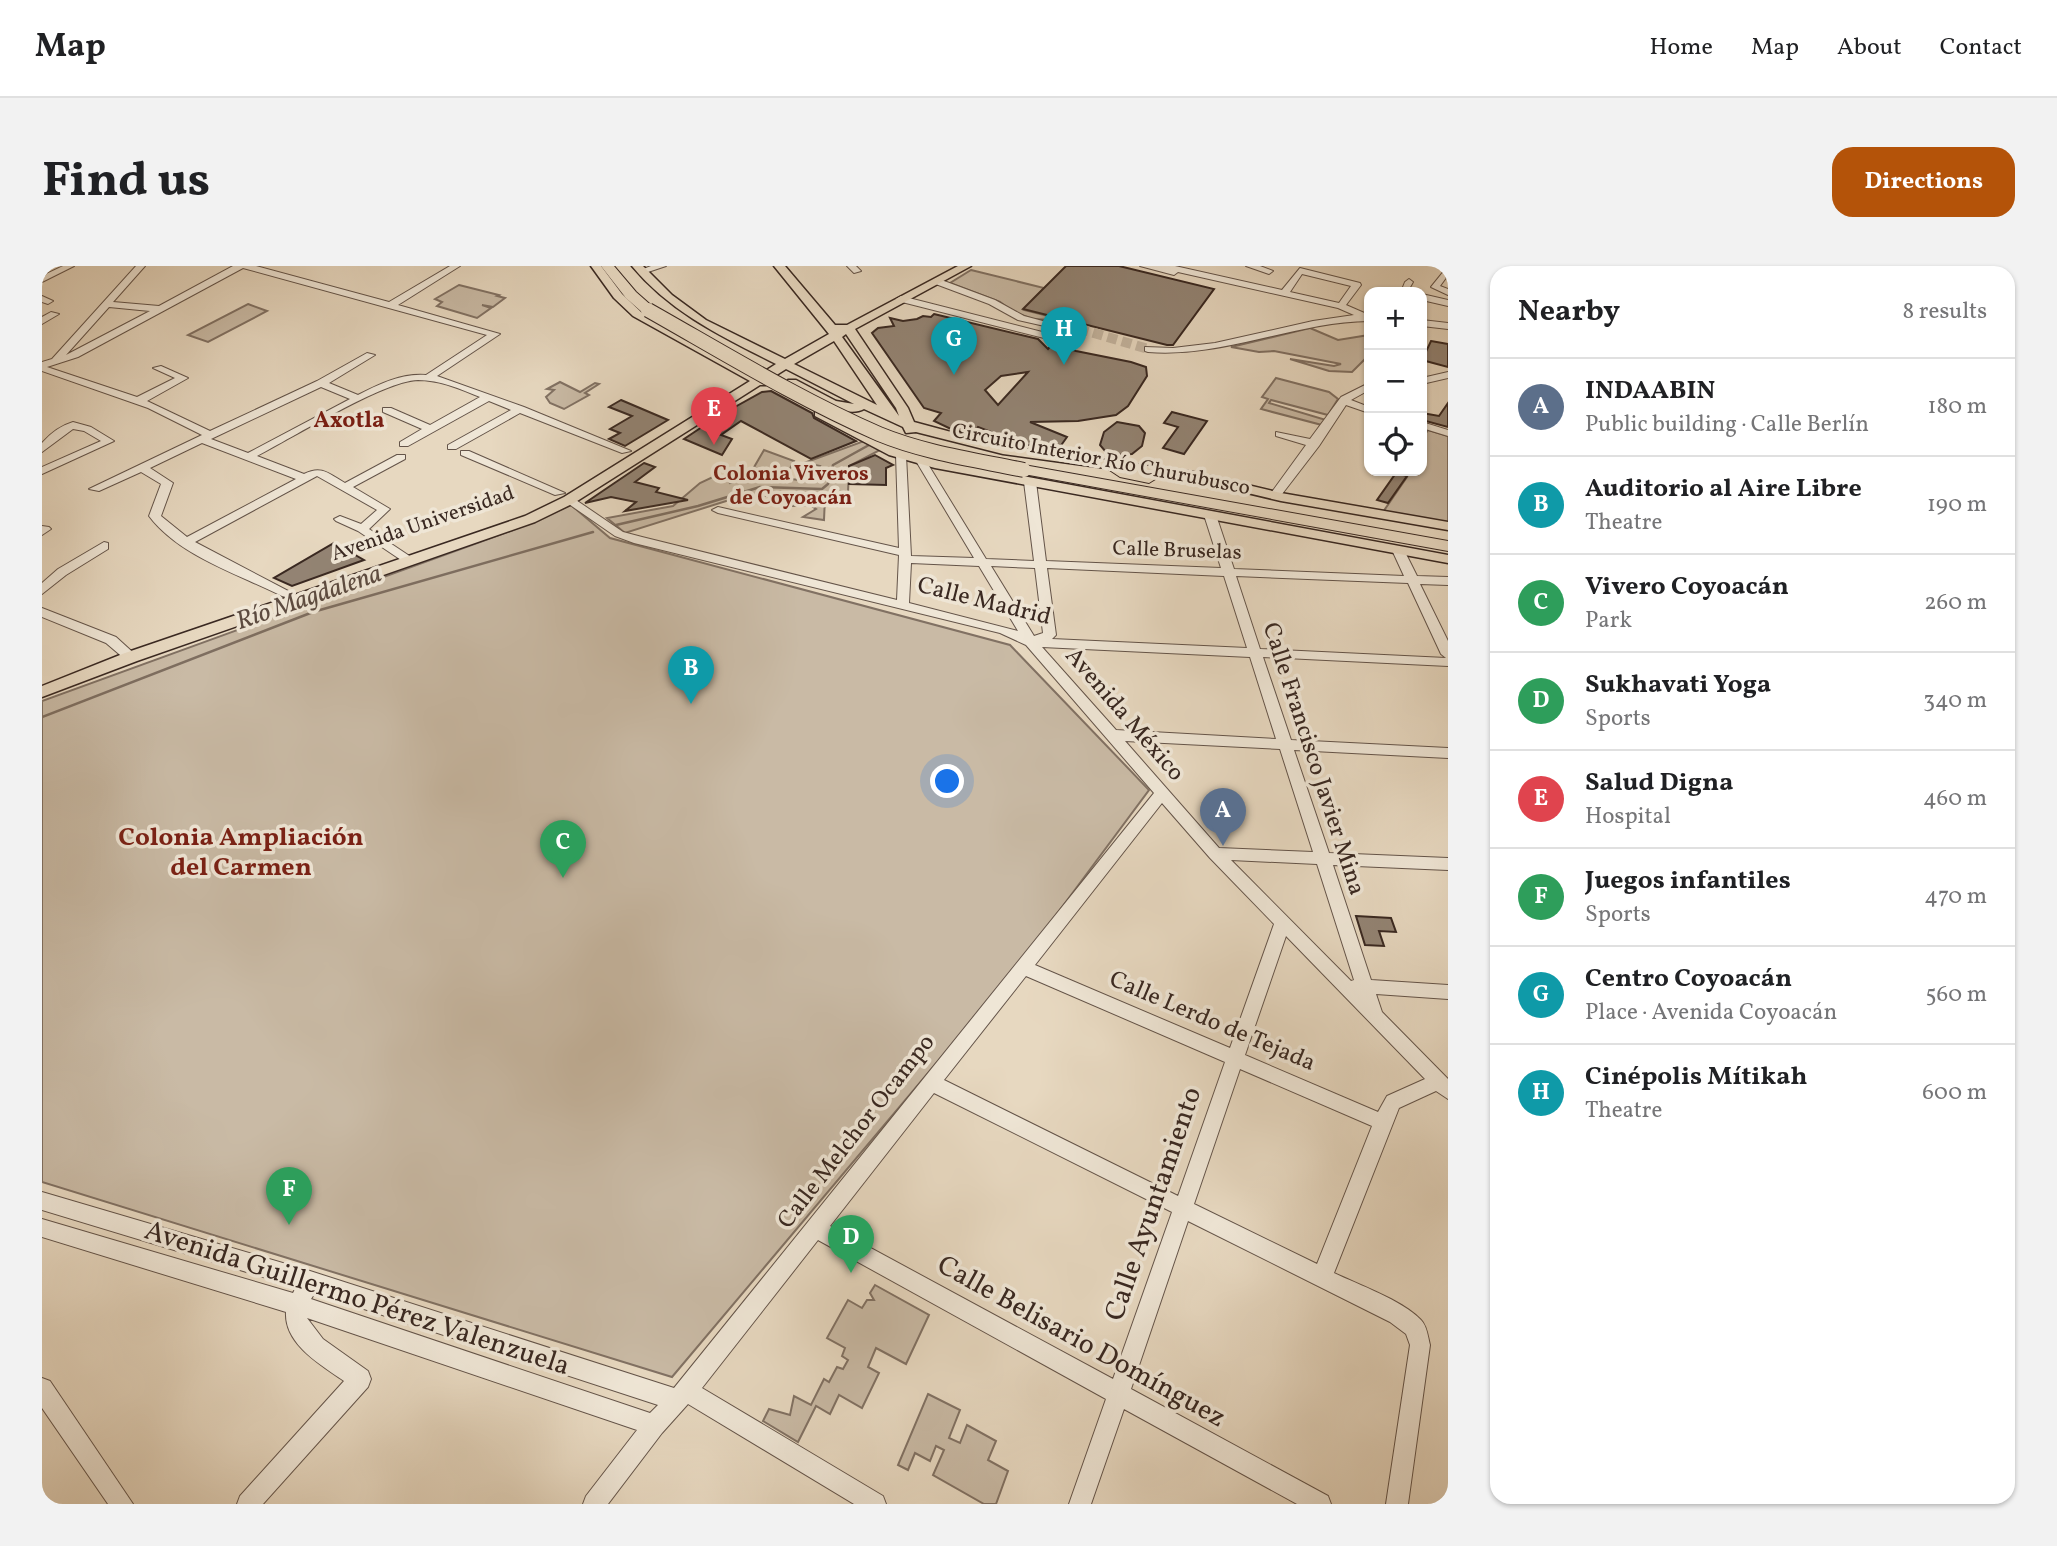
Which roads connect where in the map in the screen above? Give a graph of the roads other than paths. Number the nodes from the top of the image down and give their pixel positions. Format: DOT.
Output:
graph roads {
  1 [pos="70,266"];
  2 [pos="128,266"];
  3 [pos="141,266"];
  4 [pos="240,266"];
  5 [pos="246,266"];
  6 [pos="456,266"];
  7 [pos="596,266"];
  8 [pos="607,266"];
  9 [pos="625,266"];
  10 [pos="663,266"];
  11 [pos="779,266"];
  12 [pos="937,266"];
  13 [pos="955,266"];
  14 [pos="966,266"];
  15 [pos="1144,266"];
  16 [pos="1250,266"];
  17 [pos="1172,267"];
  18 [pos="639,268"];
  19 [pos="1448,269"];
  20 [pos="1269,271"];
  21 [pos="42,279"];
  22 [pos="936,281"];
  23 [pos="913,292"];
  24 [pos="1448,292"];
  25 [pos="1284,293"];
  26 [pos="1427,298"];
  27 [pos="901,299"];
  28 [pos="1448,303"];
  29 [pos="106,304"];
  30 [pos="948,304"];
  31 [pos="391,306"];
  32 [pos="1341,306"];
  33 [pos="161,309"];
  34 [pos="54,314"];
  35 [pos="1352,314"];
  36 [pos="1364,317"];
  37 [pos="42,321"];
  38 [pos="1427,323"];
  39 [pos="1446,323"];
  40 [pos="1049,324"];
  41 [pos="1313,324"];
  42 [pos="848,328"];
  43 [pos="832,331"];
  44 [pos="714,335"];
  45 [pos="685,342"];
  46 [pos="1148,349"];
  47 [pos="370,355"];
  48 [pos="45,367"];
  49 [pos="158,368"];
  50 [pos="766,370"];
  51 [pos="1448,375"];
  52 [pos="429,376"];
  53 [pos="1427,380"];
  54 [pos="321,383"];
  55 [pos="1364,389"];
  56 [pos="486,396"];
  57 [pos="358,399"];
  58 [pos="1345,399"];
  59 [pos="138,401"];
  60 [pos="902,408"];
  61 [pos="1364,408"];
  62 [pos="520,409"];
  63 [pos="387,411"];
  64 [pos="892,418"];
  65 [pos="909,426"];
  66 [pos="1427,427"];
  67 [pos="428,428"];
  68 [pos="1281,433"];
  69 [pos="1448,433"];
  70 [pos="206,437"];
  71 [pos="404,444"];
  72 [pos="1315,444"];
  73 [pos="976,445"];
  74 [pos="452,447"];
  75 [pos="42,449"];
  76 [pos="626,451"];
  77 [pos="465,453"];
  78 [pos="901,455"];
  79 [pos="248,457"];
  80 [pos="401,457"];
  81 [pos="921,461"];
  82 [pos="141,467"];
  83 [pos="1113,467"];
  84 [pos="42,471"];
  85 [pos="1027,472"];
  86 [pos="977,473"];
  87 [pos="304,478"];
  88 [pos="345,487"];
  89 [pos="95,489"];
  90 [pos="281,491"];
  91 [pos="564,497"];
  92 [pos="297,499"];
  93 [pos="1268,500"];
  94 [pos="718,510"];
  95 [pos="1210,515"];
  96 [pos="340,519"];
  97 [pos="1448,526"];
  98 [pos="362,529"];
  99 [pos="1448,537"];
  100 [pos="187,542"];
  101 [pos="1400,544"];
  102 [pos="104,546"];
  103 [pos="1448,546"];
  104 [pos="1448,552"];
  105 [pos="905,556"];
  106 [pos="405,557"];
  107 [pos="1448,559"];
  108 [pos="981,562"];
  109 [pos="384,565"];
  110 [pos="1041,565"];
  111 [pos="1227,572"];
  112 [pos="1412,580"];
  113 [pos="1448,581"];
  114 [pos="42,590"];
  115 [pos="286,593"];
  116 [pos="902,605"];
  117 [pos="42,612"];
  118 [pos="1031,642"];
  119 [pos="127,653"];
  120 [pos="1254,653"];
  121 [pos="1448,654"];
  122 [pos="1448,662"];
  123 [pos="42,681"];
  124 [pos="42,692"];
  125 [pos="1111,735"];
  126 [pos="1284,744"];
  127 [pos="1448,753"];
  128 [pos="1162,793"];
  129 [pos="1215,854"];
  130 [pos="1322,859"];
  131 [pos="1448,864"];
  132 [pos="1282,923"];
  133 [pos="1022,967"];
  134 [pos="1343,985"];
  135 [pos="1366,987"];
  136 [pos="1448,992"];
  137 [pos="1375,1017"];
  138 [pos="1236,1058"];
  139 [pos="930,1082"];
  140 [pos="1443,1086"];
  141 [pos="1382,1122"];
  142 [pos="42,1201"];
  143 [pos="1181,1209"];
  144 [pos="42,1228"];
  145 [pos="815,1228"];
  146 [pos="1321,1279"];
  147 [pos="310,1281"];
  148 [pos="298,1305"];
  149 [pos="1117,1394"];
  150 [pos="681,1395"];
  151 [pos="44,1397"];
  152 [pos="654,1425"];
  153 [pos="122,1504"];
  154 [pos="248,1504"];
  155 [pos="594,1504"];
  156 [pos="875,1504"];
  157 [pos="1080,1504"];
  158 [pos="1320,1504"];
  159 [pos="1397,1504"];
  1 -- 21 [label="street"];
  2 -- 48 [label="street"];
  3 -- 29 [label="street"];
  4 -- 33 [label="street"];
  5 -- 31 [label="street"];
  6 -- 31 [label="street"];
  7 -- 45 [label="main road"];
  8 -- 50 [label="highway, bridge"];
  9 -- 50 [label="highway"];
  10 -- 18 [label="street"];
  11 -- 43 [label="main road"];
  12 -- 43 [label="main road, Avenida Universidad"];
  13 -- 22 [label="main road"];
  14 -- 22 [label="main road"];
  15 -- 41 [label="street"];
  16 -- 20 [label="street"];
  17 -- 25 [label="street"];
  18 -- 44 [label="main road"];
  19 -- 24 [label="street"];
  22 -- 23 [label="main road"];
  22 -- 40 [label="street"];
  23 -- 27 [label="main road"];
  23 -- 30 [label="street"];
  25 -- 32 [label="street"];
  25 -- 32 [label="street"];
  26 -- 28 [label="street"];
  27 -- 30 [label="street"];
  27 -- 42 [label="main road"];
  29 -- 33 [label="street"];
  29 -- 48 [label="street"];
  30 -- 30 [label="street"];
  31 -- 52 [label="street"];
  32 -- 35 [label="street"];
  33 -- 48 [label="street"];
  34 -- 37 [label="street"];
  35 -- 36 [label="street"];
  35 -- 41 [label="street"];
  38 -- 39 [label="street"];
  41 -- 46 [label="street"];
  42 -- 43 [label="main road"];
  42 -- 60 [label="main road"];
  43 -- 50 [label="main road, Avenida Universidad"];
  43 -- 64 [label="main road"];
  44 -- 45 [label="main road"];
  44 -- 50 [label="main road"];
  45 -- 50 [label="main road"];
  47 -- 54 [label="street"];
  48 -- 59 [label="street"];
  49 -- 59 [label="street"];
  50 -- 64 [label="main road"];
  50 -- 76 [label="main road, Avenida Universidad"];
  50 -- 78 [label="main road"];
  50 -- 85 [label="highway, Circuito Interior Río Churubusco, bridge"];
  50 -- 91 [label="main road, Avenida Universidad"];
  51 -- 53 [label="street"];
  52 -- 56 [label="street"];
  52 -- 57 [label="street"];
  54 -- 57 [label="street"];
  54 -- 70 [label="street"];
  55 -- 58 [label="street"];
  56 -- 62 [label="street"];
  56 -- 67 [label="street"];
  57 -- 79 [label="street"];
  58 -- 61 [label="street"];
  58 -- 72 [label="street"];
  59 -- 70 [label="street"];
  60 -- 65 [label="main road"];
  60 -- 73 [label="main road"];
  62 -- 74 [label="street"];
  62 -- 76 [label="street"];
  63 -- 67 [label="street"];
  64 -- 65 [label="main road"];
  64 -- 78 [label="main road"];
  65 -- 73 [label="main road"];
  65 -- 81 [label="main road"];
  66 -- 69 [label="street"];
  67 -- 71 [label="street"];
  68 -- 72 [label="street"];
  70 -- 79 [label="street"];
  70 -- 82 [label="street"];
  72 -- 93 [label="street"];
  73 -- 83 [label="main road"];
  73 -- 86 [label="main road"];
  75 -- 84 [label="street"];
  76 -- 91 [label="main road, Avenida Universidad"];
  77 -- 91 [label="street, Calle Madrid"];
  78 -- 81 [label="main road"];
  78 -- 105 [label="street"];
  79 -- 87 [label="street"];
  80 -- 88 [label="street"];
  81 -- 86 [label="main road"];
  81 -- 108 [label="street, Avenida México"];
  82 -- 89 [label="street"];
  82 -- 100 [label="street"];
  83 -- 93 [label="highway"];
  85 -- 86 [label="main road"];
  85 -- 93 [label="highway, Circuito Interior Río Churubusco"];
  85 -- 95 [label="main road"];
  85 -- 101 [label="highway, Circuito Interior Río Churubusco"];
  85 -- 110 [label="street"];
  87 -- 88 [label="street"];
  87 -- 90 [label="street"];
  88 -- 98 [label="street"];
  90 -- 92 [label="street"];
  90 -- 100 [label="street"];
  91 -- 106 [label="main road, Avenida Universidad"];
  91 -- 116 [label="street, Calle Madrid"];
  93 -- 97 [label="main road"];
  93 -- 99 [label="highway, Circuito Interior Río Churubusco"];
  94 -- 105 [label="street, Calle Bruselas"];
  95 -- 101 [label="main road"];
  95 -- 111 [label="street, Calle Francisco Javier Mina"];
  96 -- 98 [label="street"];
  98 -- 106 [label="street"];
  100 -- 115 [label="street"];
  101 -- 103 [label="highway, Circuito Interior Río Churubusco"];
  101 -- 104 [label="highway"];
  101 -- 107 [label="main road"];
  101 -- 112 [label="street"];
  102 -- 114 [label="street"];
  105 -- 108 [label="street, Calle Bruselas"];
  105 -- 116 [label="street"];
  106 -- 109 [label="main road, Avenida Universidad"];
  108 -- 110 [label="street, Calle Bruselas"];
  108 -- 118 [label="street, Avenida México"];
  109 -- 115 [label="main road, Avenida Universidad"];
  109 -- 119 [label="main road, Avenida Universidad"];
  110 -- 111 [label="street, Calle Bruselas"];
  110 -- 118 [label="street"];
  111 -- 112 [label="street, Calle Bruselas"];
  111 -- 120 [label="street, Calle Francisco Javier Mina"];
  112 -- 113 [label="street, Calle Bruselas"];
  112 -- 121 [label="street"];
  115 -- 119 [label="main road, Avenida Universidad"];
  116 -- 118 [label="street, Calle Madrid"];
  117 -- 119 [label="street"];
  118 -- 120 [label="street, Calle Madrid"];
  118 -- 125 [label="street, Avenida México"];
  119 -- 123 [label="main road, Avenida Universidad"];
  119 -- 124 [label="main road, Avenida Universidad"];
  120 -- 122 [label="street, Calle Madrid"];
  120 -- 126 [label="street, Calle Francisco Javier Mina"];
  125 -- 126 [label="street"];
  125 -- 128 [label="street, Avenida México"];
  126 -- 127 [label="street"];
  126 -- 130 [label="street, Calle Francisco Javier Mina"];
  128 -- 129 [label="street, Avenida México"];
  128 -- 133 [label="street, Calle Melchor Ocampo"];
  129 -- 130 [label="street"];
  129 -- 132 [label="street, Avenida México"];
  130 -- 131 [label="street"];
  130 -- 135 [label="street, Calle Francisco Javier Mina"];
  132 -- 134 [label="street, Avenida México"];
  132 -- 138 [label="street, Calle Ayuntamiento"];
  133 -- 138 [label="street, Calle Lerdo de Tejada"];
  133 -- 139 [label="street, Calle Melchor Ocampo"];
  134 -- 135 [label="street"];
  134 -- 137 [label="street, Avenida México"];
  135 -- 136 [label="street"];
  135 -- 137 [label="street, Calle Francisco Javier Mina"];
  137 -- 140 [label="street, Avenida México"];
  138 -- 141 [label="street, Calle Lerdo de Tejada"];
  138 -- 143 [label="street, Calle Ayuntamiento"];
  139 -- 143 [label="street"];
  139 -- 145 [label="street, Calle Melchor Ocampo"];
  140 -- 141 [label="street"];
  141 -- 146 [label="street"];
  142 -- 147 [label="street, Avenida Guillermo Pérez Valenzuela"];
  143 -- 146 [label="street"];
  143 -- 149 [label="street, Calle Ayuntamiento"];
  144 -- 148 [label="street, Avenida Guillermo Pérez Valenzuela"];
  145 -- 149 [label="street, Calle Belisario Domínguez"];
  145 -- 150 [label="street, Calle Melchor Ocampo"];
  146 -- 159 [label="street"];
  147 -- 148 [label="street"];
  147 -- 150 [label="street, Avenida Guillermo Pérez Valenzuela"];
  148 -- 152 [label="street, Avenida Guillermo Pérez Valenzuela"];
  148 -- 154 [label="street"];
  149 -- 157 [label="street, Calle Ayuntamiento"];
  149 -- 158 [label="street, Calle Belisario Domínguez"];
  150 -- 152 [label="street, Calle Melchor Ocampo"];
  150 -- 156 [label="street, Avenida Guillermo Pérez Valenzuela"];
  151 -- 153 [label="street"];
  152 -- 155 [label="street, Calle Melchor Ocampo"];
}
